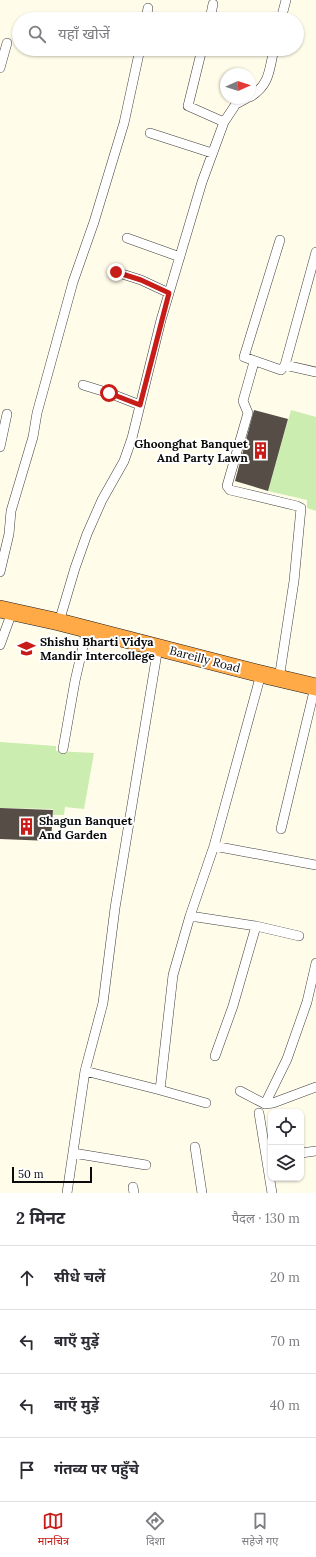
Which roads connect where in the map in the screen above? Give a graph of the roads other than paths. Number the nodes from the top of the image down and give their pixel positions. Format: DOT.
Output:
graph roads {
  1 [pos="286,0"];
  2 [pos="214,4"];
  3 [pos="148,8"];
  4 [pos="147,12"];
  5 [pos="212,12"];
  6 [pos="283,12"];
  7 [pos="7,43"];
  8 [pos="138,56"];
  9 [pos="200,56"];
  10 [pos="272,56"];
  11 [pos="0,68"];
  12 [pos="256,93"];
  13 [pos="236,104"];
  14 [pos="224,122"];
  15 [pos="150,133"];
  16 [pos="212,153"];
  17 [pos="127,238"];
  18 [pos="280,240"];
  19 [pos="316,252"];
  20 [pos="180,257"];
  21 [pos="116,272"];
  22 [pos="169,293"];
  23 [pos="254,362"];
  24 [pos="285,365"];
  25 [pos="316,372"];
  26 [pos="82,385"];
  27 [pos="140,405"];
  28 [pos="7,414"];
  29 [pos="0,447"];
  30 [pos="0,572"];
  31 [pos="6,610"];
  32 [pos="59,622"];
  33 [pos="87,629"];
  34 [pos="0,645"];
  35 [pos="158,647"];
  36 [pos="261,674"];
  37 [pos="279,679"];
  38 [pos="315,687"];
  39 [pos="63,749"];
  40 [pos="281,829"];
  41 [pos="214,846"];
  42 [pos="316,865"];
  43 [pos="190,916"];
  44 [pos="256,926"];
  45 [pos="299,936"];
  46 [pos="316,963"];
  47 [pos="215,1056"];
  48 [pos="85,1070"];
  49 [pos="316,1088"];
  50 [pos="160,1090"];
  51 [pos="240,1091"];
  52 [pos="206,1103"];
  53 [pos="265,1104"];
  54 [pos="259,1113"];
  55 [pos="196,1147"];
  56 [pos="73,1152"];
  57 [pos="316,1152"];
  58 [pos="304,1153"];
  59 [pos="268,1157"];
  60 [pos="146,1165"];
  61 [pos="271,1181"];
  62 [pos="67,1193"];
  63 [pos="202,1193"];
  64 [pos="272,1193"];
  1 -- 6 [label="street"];
  2 -- 5 [label="street"];
  3 -- 4 [label="street"];
  7 -- 11 [label="street"];
  8 -- 30 [label="street"];
  9 -- 14 [label="street"];
  10 -- 12 [label="street"];
  13 -- 14 [label="street"];
  14 -- 16 [label="street"];
  15 -- 16 [label="street"];
  16 -- 20 [label="street"];
  17 -- 20 [label="street"];
  18 -- 23 [label="street"];
  19 -- 24 [label="street"];
  20 -- 22 [label="street"];
  21 -- 22 [label="street"];
  22 -- 27 [label="street"];
  23 -- 24 [label="street"];
  23 -- 37 [label="street"];
  24 -- 25 [label="street"];
  26 -- 27 [label="street"];
  27 -- 32 [label="street"];
  28 -- 29 [label="street"];
  31 -- 32 [label="highway, Bareilly Road"];
  31 -- 34 [label="street"];
  32 -- 33 [label="highway, Bareilly Road"];
  33 -- 35 [label="highway, Bareilly Road"];
  33 -- 39 [label="street"];
  35 -- 36 [label="highway, Bareilly Road"];
  35 -- 48 [label="street"];
  36 -- 37 [label="highway, Bareilly Road"];
  36 -- 41 [label="street"];
  37 -- 38 [label="highway, Bareilly Road"];
  38 -- 40 [label="street"];
  41 -- 42 [label="street"];
  41 -- 43 [label="street"];
  43 -- 44 [label="street"];
  43 -- 50 [label="street"];
  44 -- 45 [label="street"];
  44 -- 47 [label="street"];
  46 -- 53 [label="street"];
  48 -- 50 [label="street"];
  48 -- 56 [label="street"];
  49 -- 53 [label="street"];
  50 -- 52 [label="street"];
  51 -- 53 [label="street"];
  54 -- 59 [label="street"];
  55 -- 63 [label="street"];
  56 -- 60 [label="street"];
  56 -- 62 [label="street"];
  57 -- 58 [label="street"];
  61 -- 64 [label="street"];
}
